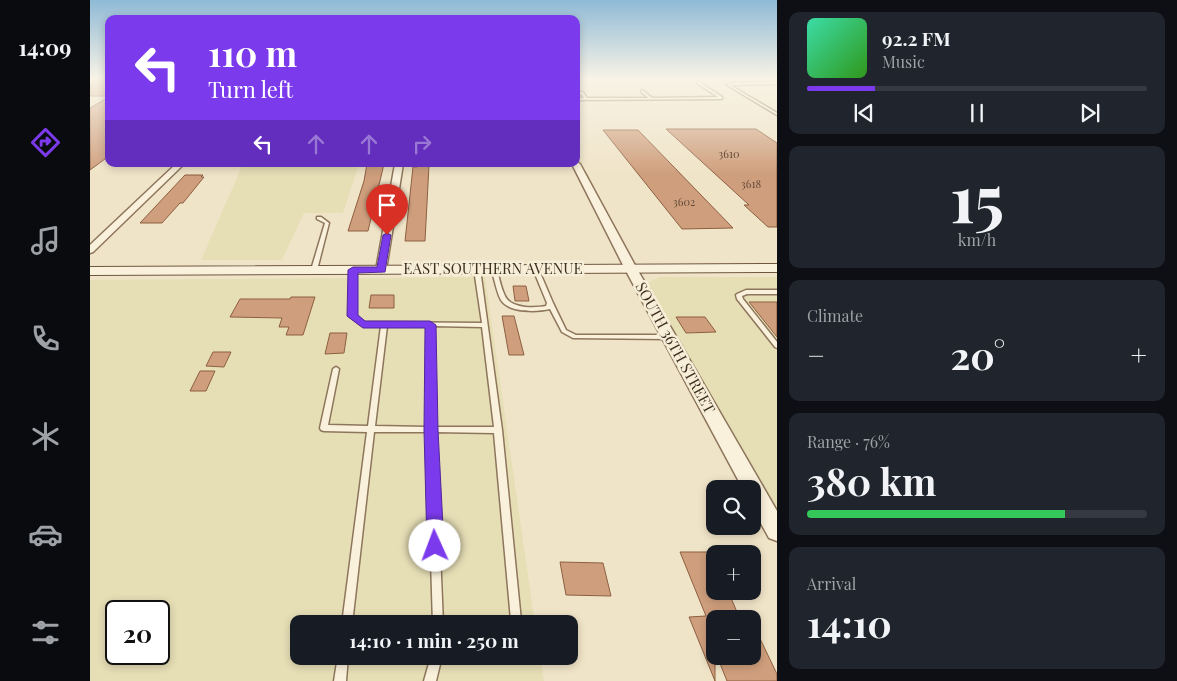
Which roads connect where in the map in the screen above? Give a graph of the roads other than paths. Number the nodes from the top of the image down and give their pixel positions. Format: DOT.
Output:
graph roads {
  1 [pos="177,167"];
  2 [pos="399,167"];
  3 [pos="578,167"];
  4 [pos="319,218"];
  5 [pos="90,250"];
  6 [pos="631,268"];
  7 [pos="777,268"];
  8 [pos="477,269"];
  9 [pos="494,269"];
  10 [pos="536,269"];
  11 [pos="314,270"];
  12 [pos="353,270"];
  13 [pos="382,270"];
  14 [pos="90,271"];
  15 [pos="777,292"];
  16 [pos="550,303"];
  17 [pos="384,324"];
  18 [pos="430,325"];
  19 [pos="485,325"];
  20 [pos="669,337"];
  21 [pos="777,346"];
  22 [pos="336,369"];
  23 [pos="371,429"];
  24 [pos="431,430"];
  25 [pos="498,430"];
  26 [pos="777,530"];
  27 [pos="348,615"];
  28 [pos="438,615"];
  29 [pos="515,615"];
  30 [pos="342,665"];
  31 [pos="434,665"];
  32 [pos="340,681"];
  33 [pos="430,681"];
  1 -- 5 [label="street"];
  2 -- 13 [label="street"];
  3 -- 6 [label="street, SOUTH 36TH STREET"];
  4 -- 11 [label="lane"];
  6 -- 7 [label="main road, EAST SOUTHERN AVENUE"];
  6 -- 10 [label="main road, EAST SOUTHERN AVENUE"];
  6 -- 20 [label="street, SOUTH 36TH STREET"];
  8 -- 9 [label="main road, EAST SOUTHERN AVENUE"];
  8 -- 13 [label="main road, EAST SOUTHERN AVENUE"];
  8 -- 19 [label="lane"];
  9 -- 10 [label="main road, EAST SOUTHERN AVENUE"];
  9 -- 16 [label="lane"];
  10 -- 16 [label="lane"];
  11 -- 12 [label="main road, EAST SOUTHERN AVENUE"];
  11 -- 14 [label="main road, EAST SOUTHERN AVENUE"];
  12 -- 13 [label="main road, EAST SOUTHERN AVENUE"];
  12 -- 17 [label="lane"];
  15 -- 21 [label="lane"];
  16 -- 20 [label="lane"];
  17 -- 18 [label="lane"];
  17 -- 23 [label="lane"];
  18 -- 19 [label="lane"];
  18 -- 24 [label="lane"];
  19 -- 25 [label="lane"];
  20 -- 26 [label="street, SOUTH 36TH STREET"];
  22 -- 23 [label="lane"];
  23 -- 24 [label="lane"];
  23 -- 27 [label="lane"];
  24 -- 25 [label="lane"];
  24 -- 28 [label="lane"];
  25 -- 29 [label="lane"];
  30 -- 32 [label="lane"];
  31 -- 33 [label="lane"];
}
